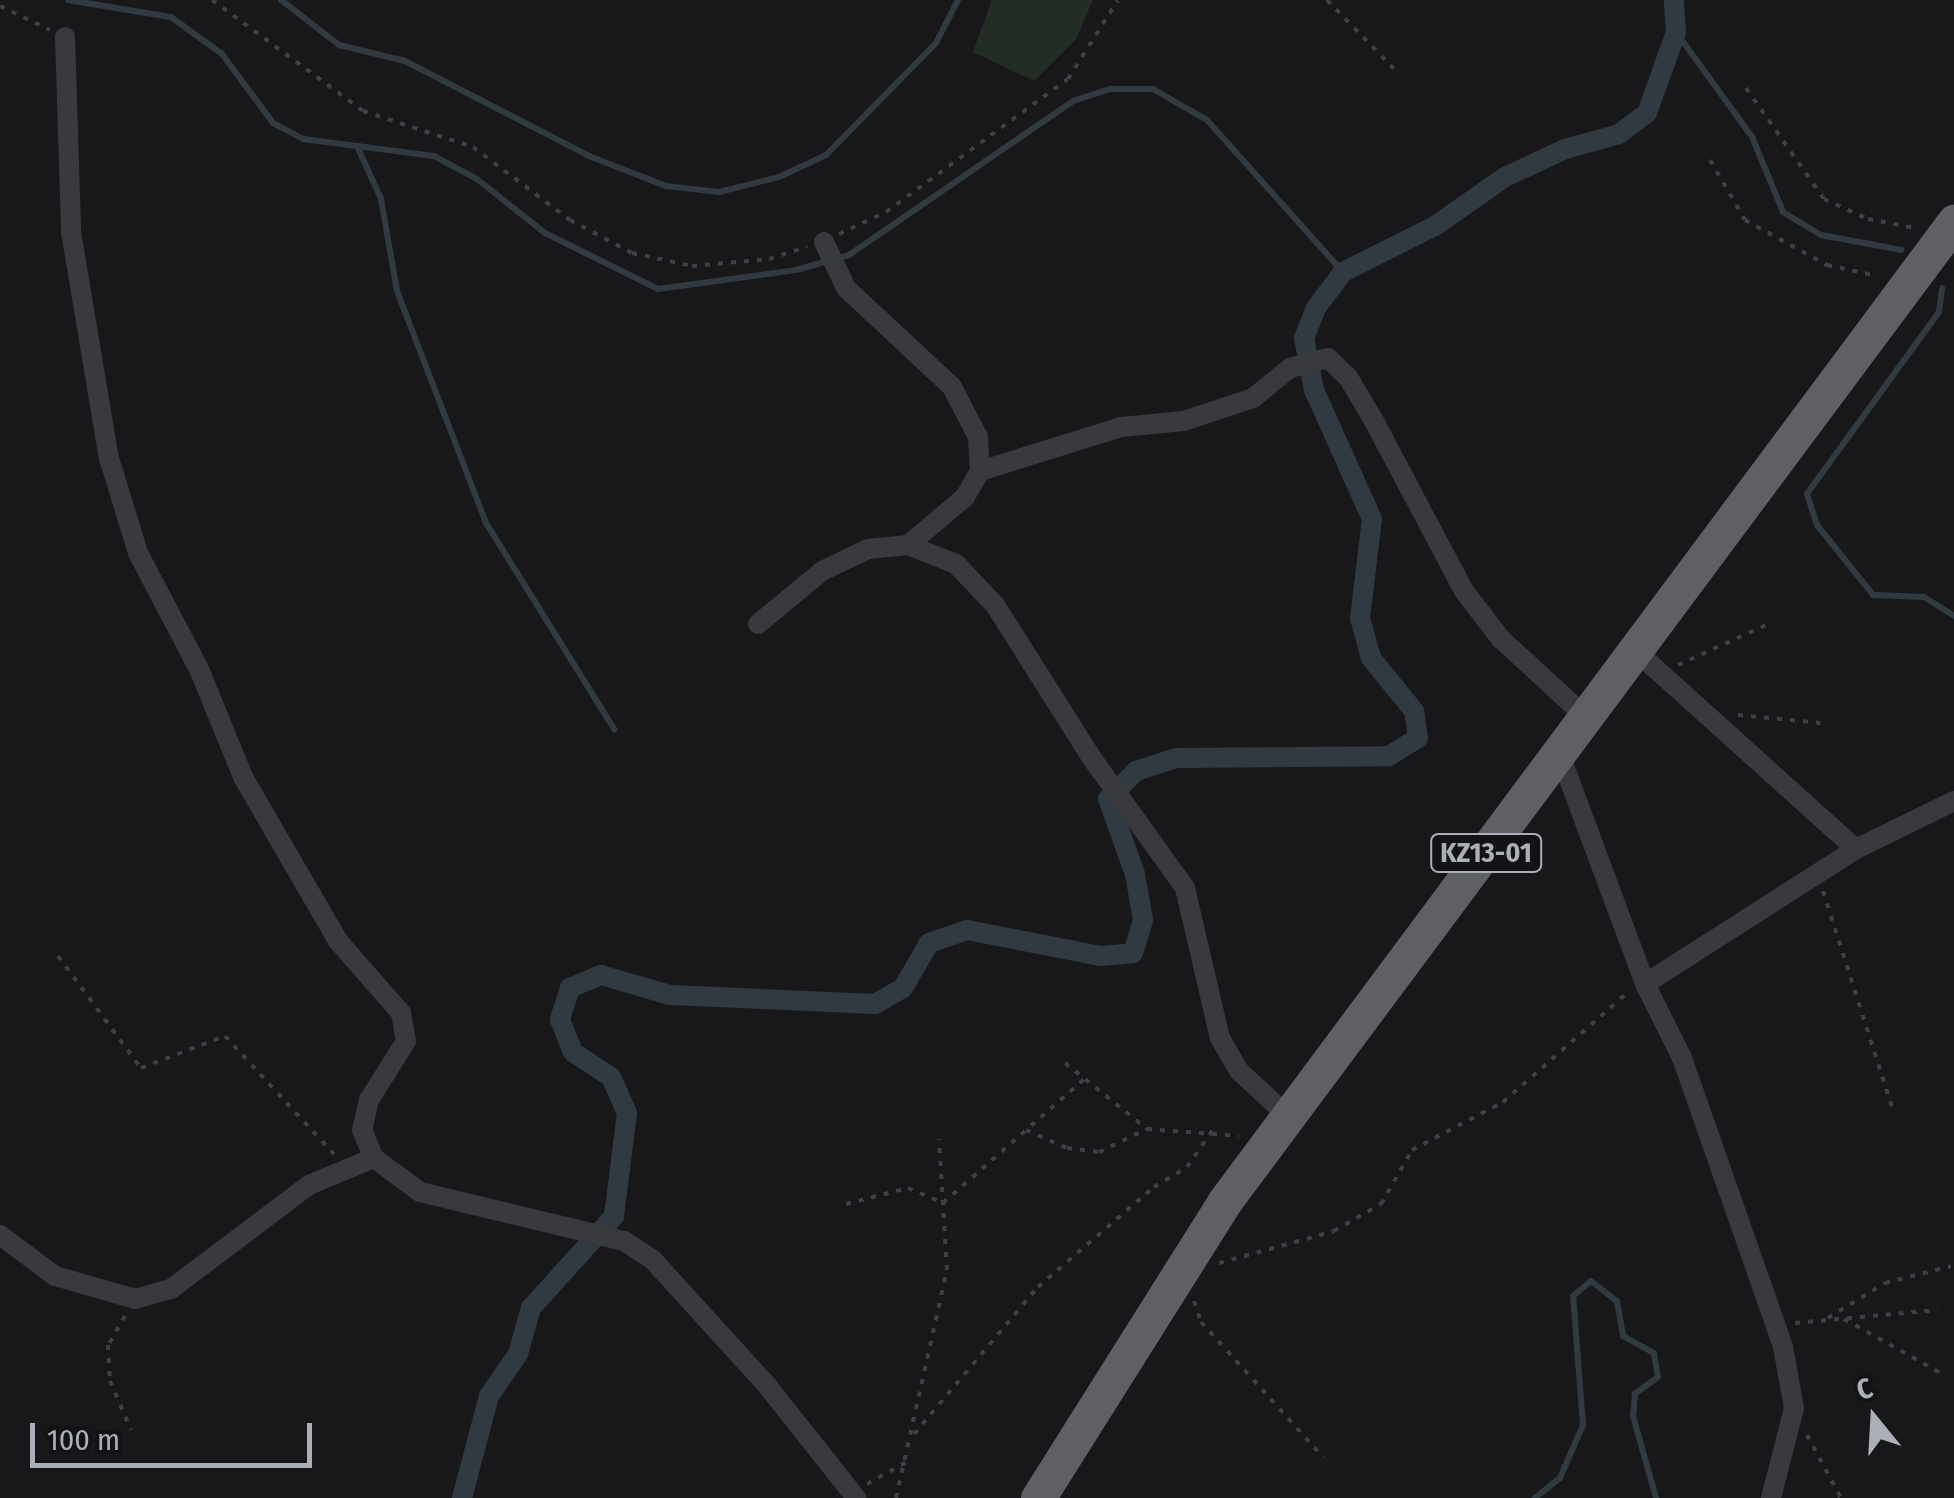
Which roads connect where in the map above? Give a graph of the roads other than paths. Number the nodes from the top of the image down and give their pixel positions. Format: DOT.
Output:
graph roads {
  1 [pos="65,37"];
  2 [pos="1949,228"];
  3 [pos="824,242"];
  4 [pos="980,471"];
  5 [pos="908,545"];
  6 [pos="758,624"];
  7 [pos="1649,663"];
  8 [pos="1588,718"];
  9 [pos="1560,755"];
  10 [pos="1954,802"];
  11 [pos="1856,848"];
  12 [pos="1644,984"];
  13 [pos="1278,1129"];
  14 [pos="374,1158"];
  15 [pos="0,1236"];
  16 [pos="849,1490"];
  17 [pos="1038,1498"];
  18 [pos="1771,1498"];
  1 -- 14 [label="street"];
  2 -- 7 [label="highway, KZ13-01"];
  3 -- 4 [label="street"];
  4 -- 5 [label="street"];
  4 -- 8 [label="street"];
  5 -- 6 [label="street"];
  5 -- 13 [label="street"];
  7 -- 8 [label="highway, KZ13-01"];
  7 -- 11 [label="street"];
  8 -- 9 [label="highway, KZ13-01"];
  9 -- 12 [label="street"];
  9 -- 13 [label="highway, KZ13-01"];
  10 -- 11 [label="street"];
  11 -- 12 [label="street"];
  12 -- 18 [label="street"];
  13 -- 17 [label="highway, KZ13-01"];
  14 -- 15 [label="street"];
  14 -- 16 [label="street"];
}
